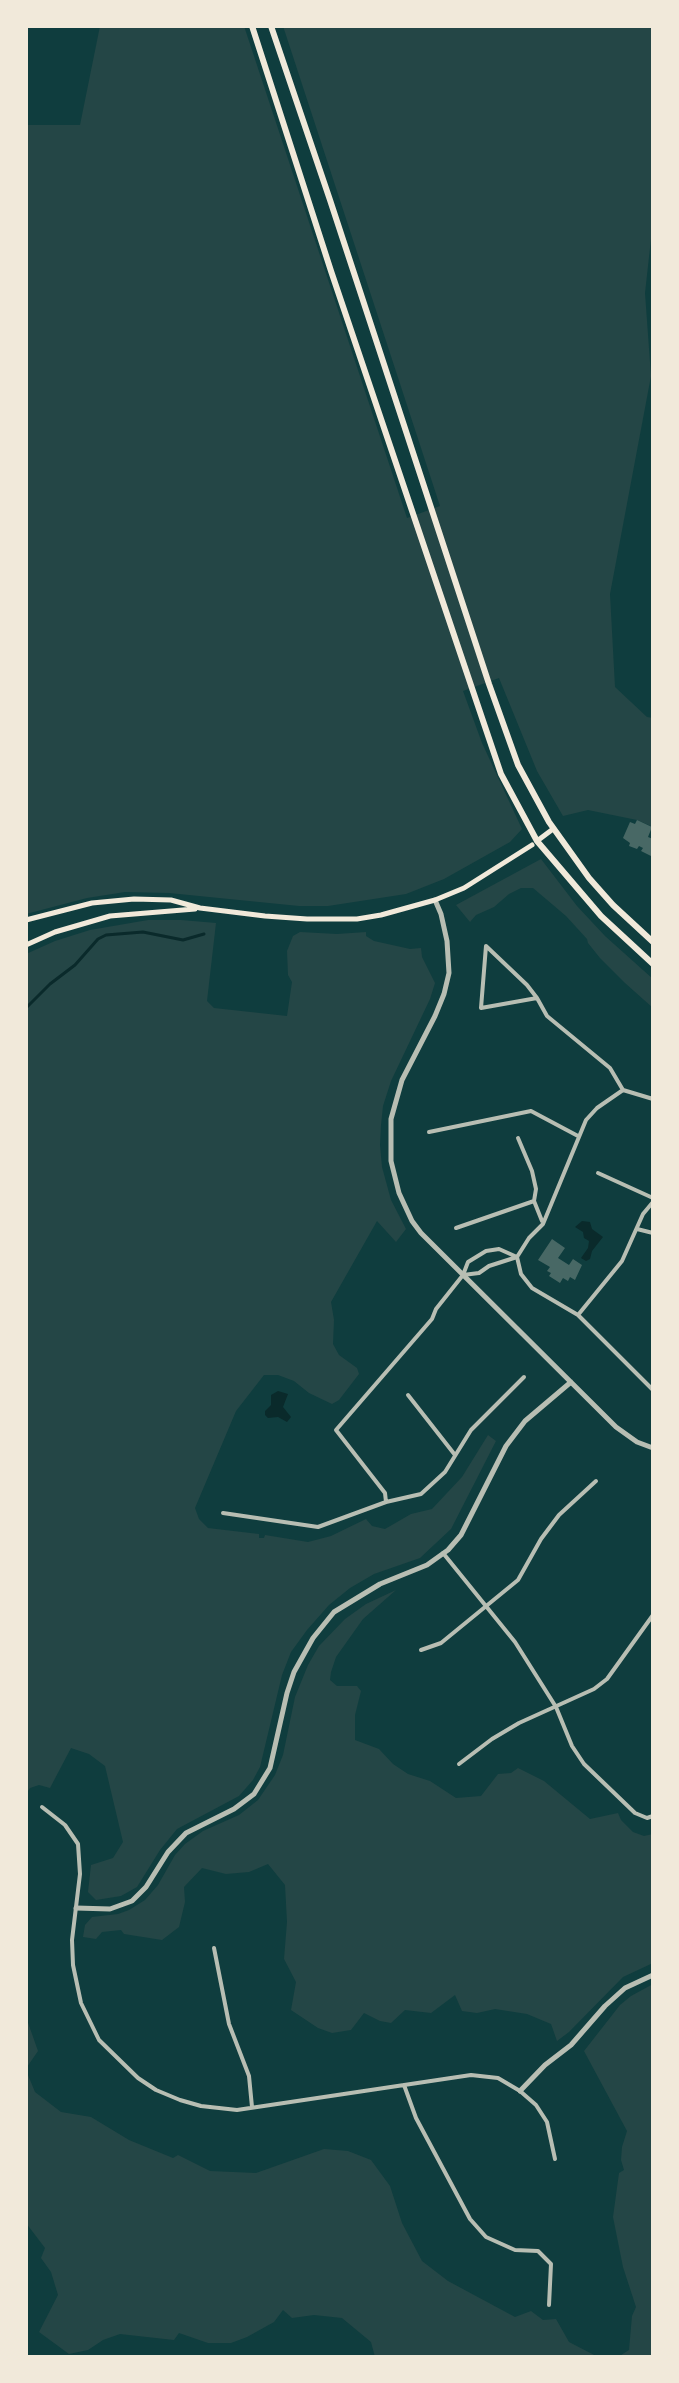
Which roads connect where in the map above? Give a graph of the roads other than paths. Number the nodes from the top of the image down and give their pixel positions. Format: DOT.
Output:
graph roads {
  1 [pos="252,26"];
  2 [pos="271,26"];
  3 [pos="553,829"];
  4 [pos="535,843"];
  5 [pos="435,900"];
  6 [pos="200,908"];
  7 [pos="26,920"];
  8 [pos="653,942"];
  9 [pos="26,945"];
  10 [pos="653,964"];
  11 [pos="537,998"];
  12 [pos="623,1090"];
  13 [pos="653,1099"];
  14 [pos="429,1132"];
  15 [pos="578,1136"];
  16 [pos="518,1138"];
  17 [pos="598,1173"];
  18 [pos="653,1200"];
  19 [pos="534,1201"];
  20 [pos="543,1224"];
  21 [pos="456,1228"];
  22 [pos="637,1229"];
  23 [pos="653,1233"];
  24 [pos="517,1257"];
  25 [pos="463,1275"];
  26 [pos="578,1315"];
  27 [pos="524,1377"];
  28 [pos="571,1382"];
  29 [pos="653,1390"];
  30 [pos="408,1395"];
  31 [pos="653,1448"];
  32 [pos="455,1455"];
  33 [pos="596,1481"];
  34 [pos="386,1502"];
  35 [pos="223,1513"];
  36 [pos="443,1553"];
  37 [pos="486,1607"];
  38 [pos="653,1615"];
  39 [pos="421,1650"];
  40 [pos="556,1707"];
  41 [pos="459,1764"];
  42 [pos="42,1807"];
  43 [pos="653,1816"];
  44 [pos="76,1908"];
  45 [pos="214,1948"];
  46 [pos="653,1975"];
  47 [pos="404,2085"];
  48 [pos="520,2091"];
  49 [pos="252,2107"];
  50 [pos="555,2159"];
  51 [pos="549,2305"];
  1 -- 4 [label="main road"];
  2 -- 3 [label="main road"];
  3 -- 4 [label="main road"];
  3 -- 8 [label="main road"];
  4 -- 5 [label="main road"];
  4 -- 10 [label="main road"];
  5 -- 6 [label="main road"];
  5 -- 25 [label="street"];
  6 -- 7 [label="main road"];
  6 -- 9 [label="main road"];
  11 -- 11 [label="street"];
  11 -- 12 [label="street"];
  12 -- 13 [label="street"];
  12 -- 15 [label="street"];
  14 -- 15 [label="street"];
  15 -- 20 [label="street"];
  16 -- 19 [label="street"];
  17 -- 18 [label="street"];
  18 -- 22 [label="street"];
  19 -- 20 [label="street"];
  19 -- 21 [label="street"];
  20 -- 24 [label="street"];
  22 -- 23 [label="street"];
  22 -- 26 [label="street"];
  24 -- 25 [label="street"];
  24 -- 25 [label="street"];
  24 -- 26 [label="street"];
  25 -- 28 [label="street"];
  25 -- 34 [label="street"];
  26 -- 29 [label="street"];
  27 -- 32 [label="street"];
  28 -- 31 [label="street"];
  28 -- 36 [label="street"];
  30 -- 32 [label="street"];
  32 -- 34 [label="street"];
  33 -- 37 [label="street"];
  34 -- 35 [label="street"];
  36 -- 37 [label="street"];
  36 -- 44 [label="street"];
  37 -- 39 [label="street"];
  37 -- 40 [label="street"];
  38 -- 40 [label="street"];
  40 -- 41 [label="street"];
  40 -- 43 [label="street"];
  42 -- 44 [label="street"];
  44 -- 49 [label="street"];
  45 -- 49 [label="street"];
  46 -- 48 [label="street"];
  47 -- 48 [label="street"];
  47 -- 49 [label="street"];
  47 -- 51 [label="street"];
  48 -- 50 [label="street"];
}
